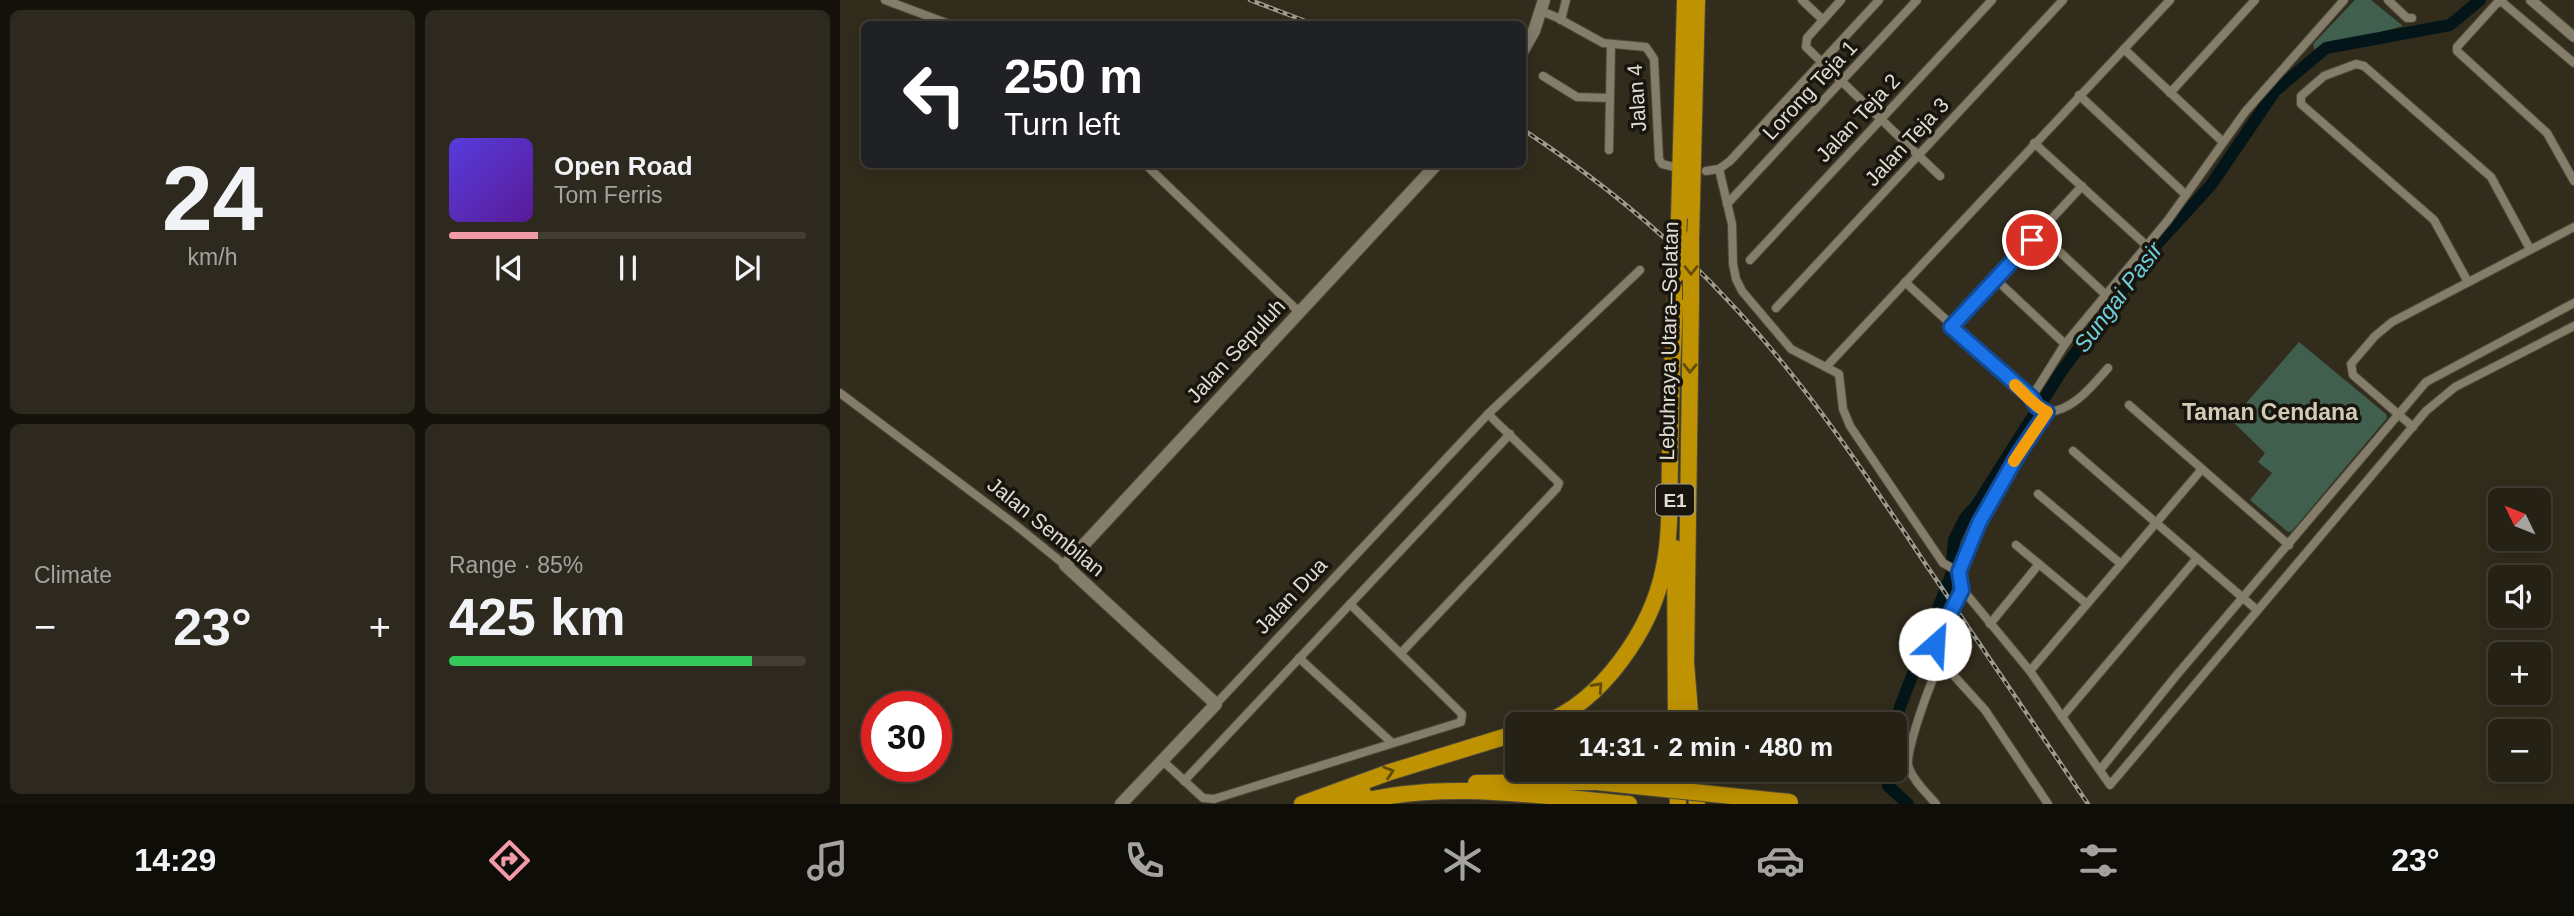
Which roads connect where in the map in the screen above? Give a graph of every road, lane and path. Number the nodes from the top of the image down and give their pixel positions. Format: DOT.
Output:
graph roads {
  1 [pos="886,0"];
  2 [pos="1566,0"];
  3 [pos="1685,0"];
  4 [pos="1697,0"];
  5 [pos="1802,0"];
  6 [pos="1841,0"];
  7 [pos="1880,0"];
  8 [pos="1917,0"];
  9 [pos="1992,0"];
  10 [pos="2063,0"];
  11 [pos="2169,0"];
  12 [pos="2255,0"];
  13 [pos="2344,0"];
  14 [pos="2388,0"];
  15 [pos="2531,0"];
  16 [pos="1543,6"];
  17 [pos="2412,18"];
  18 [pos="1561,20"];
  19 [pos="1823,20"];
  20 [pos="941,21"];
  21 [pos="2574,37"];
  22 [pos="1526,43"];
  23 [pos="1611,45"];
  24 [pos="2124,49"];
  25 [pos="2574,62"];
  26 [pos="1821,63"];
  27 [pos="1543,76"];
  28 [pos="1841,82"];
  29 [pos="2170,93"];
  30 [pos="2079,95"];
  31 [pos="1609,97"];
  32 [pos="1881,120"];
  33 [pos="2224,142"];
  34 [pos="2034,143"];
  35 [pos="1609,150"];
  36 [pos="1919,155"];
  37 [pos="1672,165"];
  38 [pos="1149,168"];
  39 [pos="1433,168"];
  40 [pos="1940,176"];
  41 [pos="2574,181"];
  42 [pos="2082,186"];
  43 [pos="2186,195"];
  44 [pos="1727,204"];
  45 [pos="2574,227"];
  46 [pos="2048,241"];
  47 [pos="2147,246"];
  48 [pos="2530,249"];
  49 [pos="1750,260"];
  50 [pos="1640,270"];
  51 [pos="1905,282"];
  52 [pos="2468,282"];
  53 [pos="1676,283"];
  54 [pos="2004,287"];
  55 [pos="2106,295"];
  56 [pos="2574,303"];
  57 [pos="1776,308"];
  58 [pos="1299,312"];
  59 [pos="1951,327"];
  60 [pos="2573,330"];
  61 [pos="2066,344"];
  62 [pos="1826,367"];
  63 [pos="2108,368"];
  64 [pos="840,393"];
  65 [pos="2031,397"];
  66 [pos="2129,405"];
  67 [pos="2042,410"];
  68 [pos="2397,413"];
  69 [pos="1488,414"];
  70 [pos="2413,427"];
  71 [pos="1510,434"];
  72 [pos="2073,451"];
  73 [pos="2202,469"];
  74 [pos="2038,494"];
  75 [pos="2156,523"];
  76 [pos="2016,545"];
  77 [pos="2289,545"];
  78 [pos="2197,558"];
  79 [pos="2039,564"];
  80 [pos="2121,564"];
  81 [pos="1065,565"];
  82 [pos="1954,570"];
  83 [pos="1962,590"];
  84 [pos="2243,598"];
  85 [pos="1350,604"];
  86 [pos="2087,604"];
  87 [pos="2256,610"];
  88 [pos="1990,624"];
  89 [pos="1401,653"];
  90 [pos="1299,658"];
  91 [pos="1941,663"];
  92 [pos="2030,671"];
  93 [pos="1216,704"];
  94 [pos="1562,712"];
  95 [pos="1676,712"];
  96 [pos="1690,712"];
  97 [pos="2062,717"];
  98 [pos="1505,737"];
  99 [pos="1391,742"];
  100 [pos="1163,761"];
  101 [pos="2099,769"];
  102 [pos="1184,781"];
  103 [pos="1677,782"];
  104 [pos="1695,782"];
  105 [pos="1793,803"];
  106 [pos="1121,804"];
  107 [pos="1302,804"];
  108 [pos="1325,804"];
  109 [pos="1352,804"];
  110 [pos="1629,804"];
  111 [pos="1678,804"];
  112 [pos="1697,804"];
  113 [pos="1936,804"];
  114 [pos="2048,804"];
  1 -- 20 [label="street"];
  2 -- 18 [label="street"];
  3 -- 53 [label="highway, Lebuhraya Utara–Selatan / E1, bridge"];
  4 -- 96 [label="highway, Lebuhraya Utara–Selatan / E1, one-way, bridge"];
  5 -- 19 [label="street"];
  6 -- 19 [label="street"];
  7 -- 26 [label="street"];
  8 -- 28 [label="street, Lorong Teja 1"];
  9 -- 32 [label="street, Jalan Teja 2"];
  10 -- 36 [label="street, Jalan Teja 3"];
  11 -- 24 [label="street"];
  12 -- 29 [label="street"];
  13 -- 33 [label="street"];
  14 -- 17 [label="street"];
  15 -- 21 [label="street"];
  16 -- 18 [label="street, Jalan 4"];
  16 -- 22 [label="main road"];
  18 -- 23 [label="street, Jalan 4"];
  19 -- 26 [label="street"];
  23 -- 31 [label="street"];
  23 -- 37 [label="street, Jalan 4"];
  24 -- 29 [label="street"];
  24 -- 30 [label="street"];
  25 -- 41 [label="street"];
  26 -- 28 [label="street"];
  26 -- 44 [label="street"];
  27 -- 31 [label="street"];
  28 -- 32 [label="street"];
  28 -- 44 [label="street, Lorong Teja 1"];
  29 -- 33 [label="street"];
  30 -- 34 [label="street"];
  30 -- 43 [label="street"];
  31 -- 35 [label="street"];
  32 -- 36 [label="street"];
  32 -- 49 [label="street, Jalan Teja 2"];
  33 -- 43 [label="street"];
  34 -- 42 [label="street"];
  34 -- 51 [label="street"];
  36 -- 40 [label="street"];
  36 -- 57 [label="street, Jalan Teja 3"];
  38 -- 58 [label="street"];
  39 -- 58 [label="main road, Jalan Sepuluh"];
  42 -- 47 [label="street"];
  42 -- 59 [label="street"];
  43 -- 47 [label="street"];
  44 -- 62 [label="street"];
  45 -- 48 [label="street"];
  46 -- 55 [label="street"];
  47 -- 55 [label="street"];
  48 -- 52 [label="street"];
  48 -- 52 [label="street"];
  50 -- 69 [label="street, Jalan Dua"];
  51 -- 59 [label="street"];
  51 -- 62 [label="street"];
  52 -- 68 [label="street"];
  94 -- 53 [label="highway, one-way"];
  53 -- 95 [label="highway, Lebuhraya Utara–Selatan / E1"];
  54 -- 61 [label="street"];
  55 -- 61 [label="street"];
  56 -- 68 [label="street"];
  58 -- 81 [label="main road, Jalan Sepuluh"];
  59 -- 65 [label="street"];
  60 -- 70 [label="street"];
  61 -- 65 [label="street"];
  62 -- 82 [label="street"];
  63 -- 67 [label="street"];
  64 -- 81 [label="street, Jalan Sembilan"];
  65 -- 67 [label="street"];
  66 -- 73 [label="street"];
  67 -- 82 [label="street"];
  68 -- 70 [label="street"];
  68 -- 77 [label="street"];
  69 -- 71 [label="street"];
  69 -- 93 [label="street, Jalan Dua"];
  70 -- 87 [label="street"];
  71 -- 85 [label="street"];
  71 -- 89 [label="street"];
  72 -- 75 [label="street"];
  73 -- 75 [label="street"];
  73 -- 77 [label="street"];
  74 -- 80 [label="street"];
  75 -- 78 [label="street"];
  75 -- 80 [label="street"];
  76 -- 79 [label="street"];
  77 -- 84 [label="street"];
  78 -- 84 [label="street"];
  78 -- 97 [label="street"];
  79 -- 86 [label="street"];
  79 -- 88 [label="street"];
  80 -- 86 [label="street"];
  81 -- 93 [label="main road, Jalan Sembilan"];
  82 -- 83 [label="street"];
  83 -- 88 [label="street"];
  83 -- 91 [label="street"];
  84 -- 87 [label="street"];
  84 -- 101 [label="street"];
  85 -- 89 [label="street"];
  85 -- 90 [label="street"];
  86 -- 92 [label="street"];
  87 -- 101 [label="street"];
  88 -- 92 [label="street"];
  89 -- 99 [label="street"];
  90 -- 99 [label="street"];
  90 -- 102 [label="street"];
  91 -- 113 [label="street"];
  91 -- 114 [label="street"];
  92 -- 97 [label="street"];
  93 -- 100 [label="main road, Jalan Dua"];
  97 -- 101 [label="street"];
  107 -- 98 [label="highway, one-way"];
  99 -- 102 [label="street"];
  100 -- 102 [label="street"];
  100 -- 106 [label="main road, Jalan Dua"];
  103 -- 111 [label="highway"];
  104 -- 112 [label="highway"];
  105 -- 108 [label="highway, bridge"];
  109 -- 110 [label="highway"];
}
